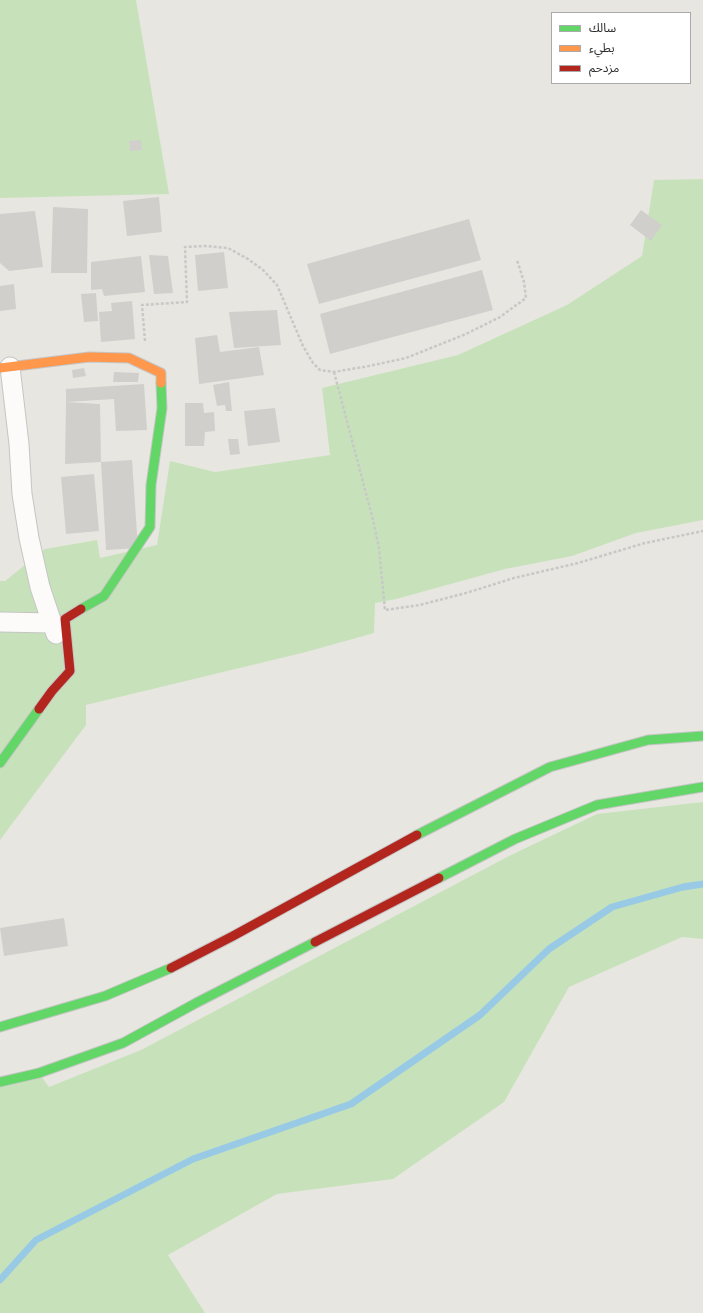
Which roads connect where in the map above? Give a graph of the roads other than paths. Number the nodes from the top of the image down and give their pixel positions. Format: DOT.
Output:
graph roads {
  1 [pos="5,368"];
  2 [pos="0,622"];
  3 [pos="52,623"];
  4 [pos="70,671"];
  5 [pos="703,736"];
  6 [pos="0,763"];
  7 [pos="703,787"];
  8 [pos="0,1027"];
  9 [pos="0,1082"];
  1 -- 3 [label="street"];
  1 -- 4 [label="main road"];
  2 -- 3 [label="street"];
  3 -- 4 [label="street"];
  4 -- 6 [label="main road"];
  5 -- 8 [label="main road"];
  7 -- 9 [label="main road"];
}
